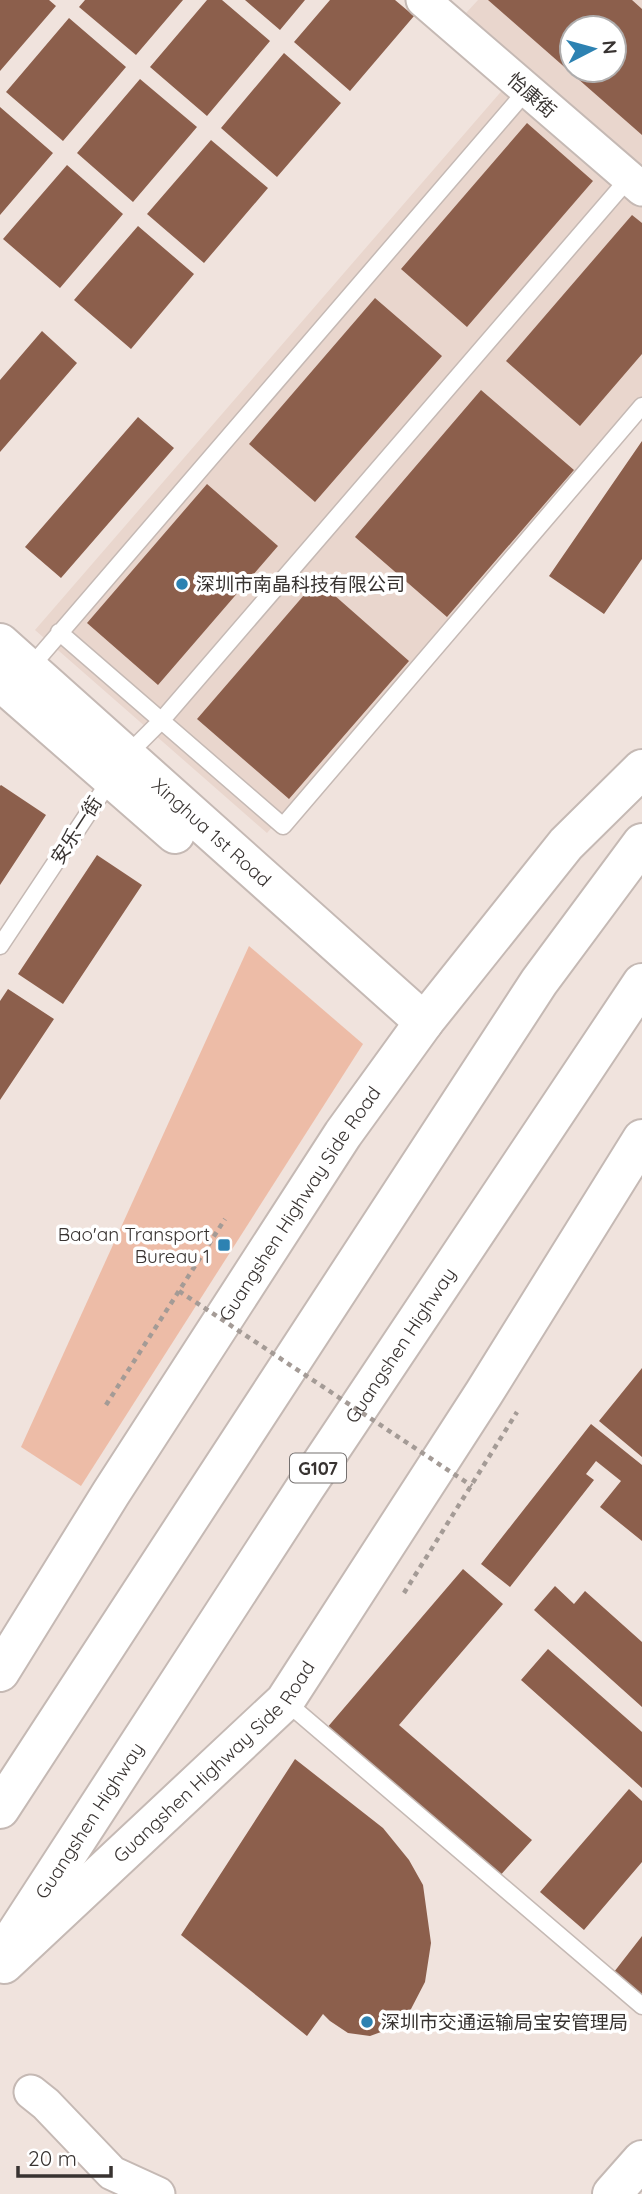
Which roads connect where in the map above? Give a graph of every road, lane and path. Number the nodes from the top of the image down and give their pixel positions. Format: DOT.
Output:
graph roads {
  1 [pos="423,0"];
  2 [pos="527,90"];
  3 [pos="636,184"];
  4 [pos="642,406"];
  5 [pos="59,632"];
  6 [pos="0,643"];
  7 [pos="13,680"];
  8 [pos="161,721"];
  9 [pos="119,767"];
  10 [pos="642,769"];
  11 [pos="642,843"];
  12 [pos="0,946"];
  13 [pos="642,983"];
  14 [pos="416,1032"];
  15 [pos="642,1139"];
  16 [pos="225,1219"];
  17 [pos="179,1291"];
  18 [pos="106,1405"];
  19 [pos="517,1412"];
  20 [pos="471,1486"];
  21 [pos="404,1594"];
  22 [pos="0,1672"];
  23 [pos="285,1701"];
  24 [pos="0,1809"];
  25 [pos="0,1958"];
  26 [pos="0,1968"];
  27 [pos="642,2006"];
  28 [pos="31,2092"];
  29 [pos="642,2160"];
  30 [pos="158,2194"];
  31 [pos="612,2194"];
  1 -- 2 [label="street, 怡康街"];
  2 -- 3 [label="street, 怡康街"];
  2 -- 5 [label="lane"];
  3 -- 8 [label="lane, 安乐一街"];
  4 -- 8 [label="lane"];
  5 -- 7 [label="lane"];
  5 -- 8 [label="lane"];
  6 -- 7 [label="main road, Xinghua 1st Road"];
  7 -- 9 [label="main road, Xinghua 1st Road"];
  8 -- 9 [label="lane, 安乐一街"];
  9 -- 12 [label="lane, 安乐一街"];
  9 -- 14 [label="main road, Xinghua 1st Road"];
  10 -- 14 [label="main road, Guangshen Highway Side Road"];
  11 -- 24 [label="main road"];
  13 -- 25 [label="main road, Guangshen Highway / G107"];
  14 -- 22 [label="main road, Guangshen Highway Side Road"];
  15 -- 23 [label="main road, Guangshen Highway Side Road"];
  16 -- 17 [label="path"];
  17 -- 18 [label="path"];
  17 -- 20 [label="path, bridge"];
  19 -- 20 [label="path"];
  20 -- 21 [label="path"];
  23 -- 26 [label="main road, Guangshen Highway Side Road"];
  23 -- 27 [label="lane"];
  28 -- 30 [label="street"];
  29 -- 31 [label="main road"];
}
